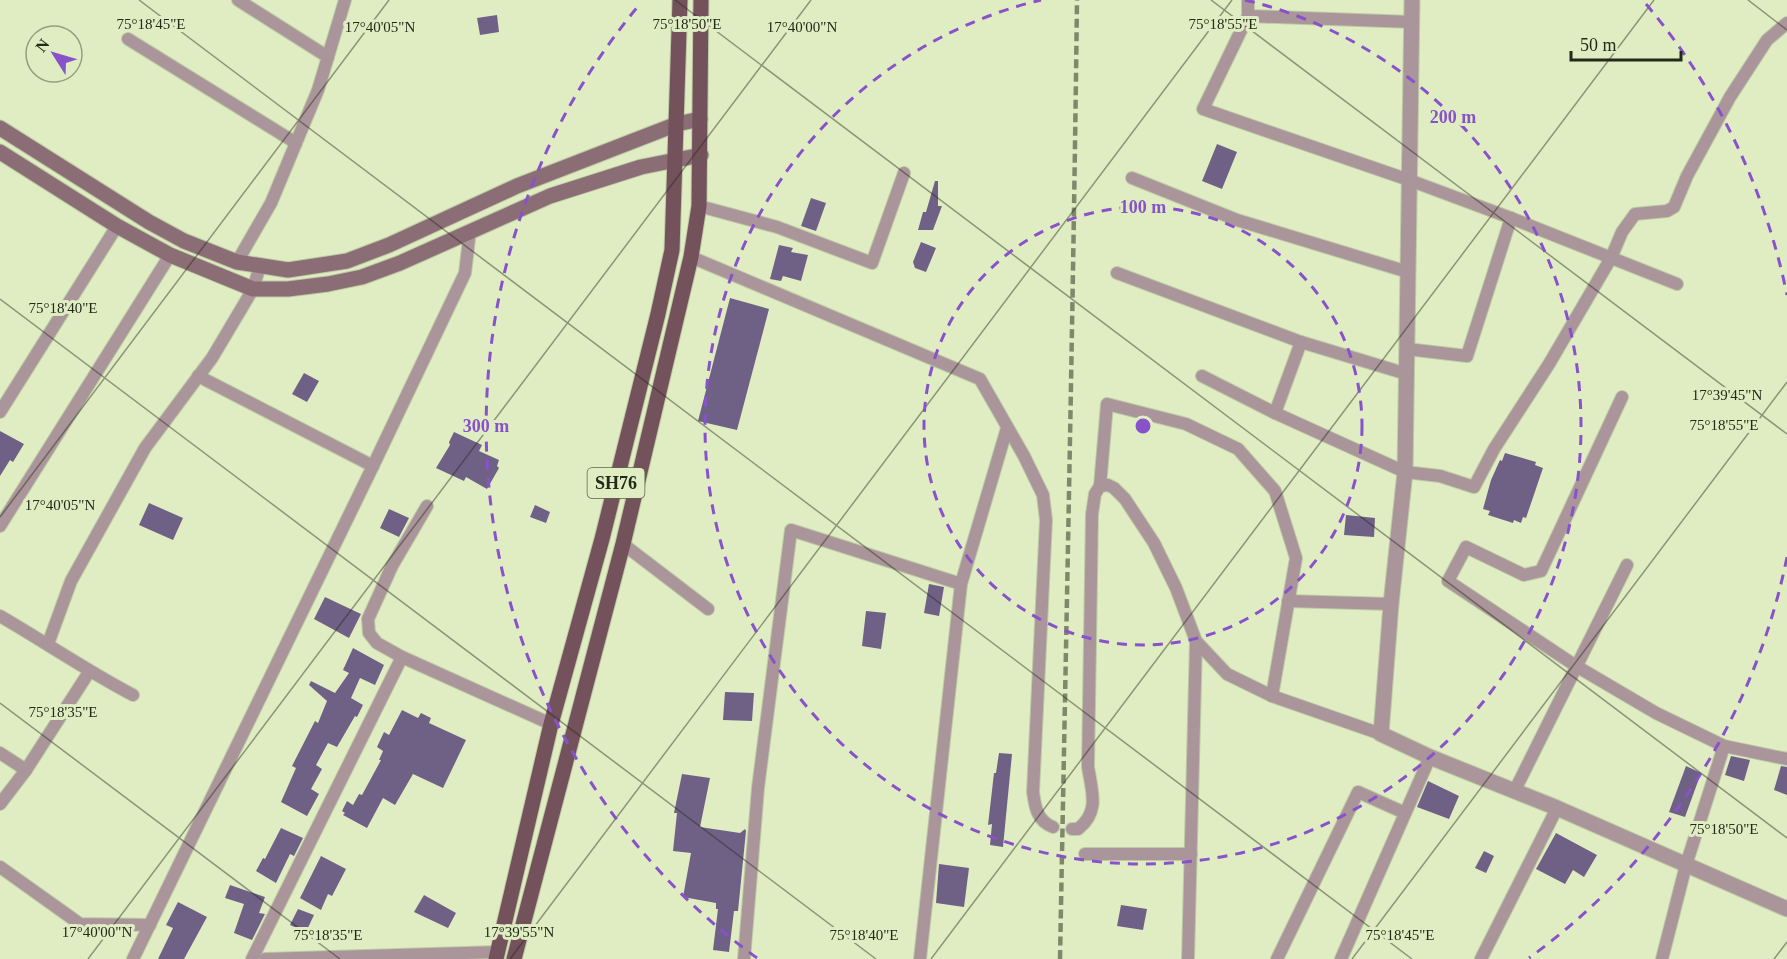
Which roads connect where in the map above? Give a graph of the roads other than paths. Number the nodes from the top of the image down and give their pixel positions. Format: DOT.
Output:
graph roads {
  1 [pos="238,0"];
  2 [pos="345,0"];
  3 [pos="680,0"];
  4 [pos="701,0"];
  5 [pos="1248,0"];
  6 [pos="1412,0"];
  7 [pos="1248,16"];
  8 [pos="1412,22"];
  9 [pos="1787,23"];
  10 [pos="128,39"];
  11 [pos="328,57"];
  12 [pos="700,119"];
  13 [pos="677,124"];
  14 [pos="0,129"];
  15 [pos="296,143"];
  16 [pos="0,152"];
  17 [pos="701,155"];
  18 [pos="676,160"];
  19 [pos="904,173"];
  20 [pos="1132,177"];
  21 [pos="1409,180"];
  22 [pos="699,206"];
  23 [pos="1511,218"];
  24 [pos="117,226"];
  25 [pos="470,231"];
  26 [pos="170,255"];
  27 [pos="691,257"];
  28 [pos="1611,258"];
  29 [pos="237,262"];
  30 [pos="260,266"];
  31 [pos="1408,272"];
  32 [pos="1117,273"];
  33 [pos="1677,284"];
  34 [pos="253,289"];
  35 [pos="1301,342"];
  36 [pos="1407,349"];
  37 [pos="1407,374"];
  38 [pos="198,376"];
  39 [pos="1202,376"];
  40 [pos="1622,397"];
  41 [pos="0,412"];
  42 [pos="1275,413"];
  43 [pos="1007,428"];
  44 [pos="373,466"];
  45 [pos="1405,472"];
  46 [pos="1100,486"];
  47 [pos="427,506"];
  48 [pos="0,526"];
  49 [pos="623,544"];
  50 [pos="1627,565"];
  51 [pos="961,584"];
  52 [pos="1288,601"];
  53 [pos="1391,604"];
  54 [pos="708,609"];
  55 [pos="0,616"];
  56 [pos="1196,641"];
  57 [pos="48,644"];
  58 [pos="402,657"];
  59 [pos="1576,666"];
  60 [pos="89,672"];
  61 [pos="133,695"];
  62 [pos="1272,696"];
  63 [pos="551,724"];
  64 [pos="1381,734"];
  65 [pos="1724,746"];
  66 [pos="0,753"];
  67 [pos="1430,757"];
  68 [pos="1787,759"];
  69 [pos="26,770"];
  70 [pos="1514,792"];
  71 [pos="0,804"];
  72 [pos="1557,808"];
  73 [pos="1405,813"];
  74 [pos="1053,827"];
  75 [pos="1072,829"];
  76 [pos="1085,854"];
  77 [pos="1191,854"];
  78 [pos="1686,865"];
  79 [pos="0,867"];
  80 [pos="1787,909"];
  81 [pos="150,925"];
  82 [pos="497,955"];
  83 [pos="133,959"];
  84 [pos="252,959"];
  85 [pos="266,959"];
  86 [pos="514,959"];
  87 [pos="744,959"];
  88 [pos="920,959"];
  89 [pos="1188,959"];
  90 [pos="1277,959"];
  91 [pos="1341,959"];
  92 [pos="1481,959"];
  93 [pos="1662,959"];
  1 -- 11 [label="street"];
  2 -- 11 [label="street"];
  3 -- 13 [label="main road, SH76"];
  4 -- 12 [label="main road, SH76"];
  5 -- 7 [label="street"];
  6 -- 8 [label="street"];
  7 -- 8 [label="street"];
  7 -- 21 [label="street"];
  8 -- 21 [label="street"];
  9 -- 28 [label="street"];
  10 -- 15 [label="street"];
  11 -- 15 [label="street"];
  12 -- 13 [label="main road"];
  12 -- 17 [label="main road, SH76"];
  13 -- 18 [label="main road, SH76"];
  13 -- 30 [label="main road"];
  14 -- 29 [label="main road"];
  15 -- 29 [label="street"];
  16 -- 24 [label="main road"];
  17 -- 18 [label="main road"];
  17 -- 22 [label="main road, SH76"];
  18 -- 25 [label="main road"];
  18 -- 63 [label="main road, SH76"];
  19 -- 22 [label="street"];
  20 -- 31 [label="street"];
  21 -- 23 [label="street"];
  21 -- 31 [label="street"];
  22 -- 27 [label="main road, SH76"];
  23 -- 28 [label="street"];
  23 -- 36 [label="street"];
  24 -- 26 [label="main road"];
  24 -- 41 [label="street"];
  25 -- 34 [label="main road"];
  25 -- 44 [label="street"];
  26 -- 34 [label="main road"];
  26 -- 48 [label="street"];
  27 -- 43 [label="street"];
  27 -- 49 [label="main road, SH76"];
  28 -- 33 [label="street"];
  28 -- 45 [label="street"];
  29 -- 30 [label="main road"];
  30 -- 34 [label="street"];
  31 -- 36 [label="street"];
  32 -- 35 [label="street"];
  34 -- 38 [label="street"];
  35 -- 37 [label="street"];
  35 -- 42 [label="street"];
  36 -- 37 [label="street"];
  37 -- 45 [label="street"];
  38 -- 44 [label="street"];
  38 -- 57 [label="street"];
  39 -- 42 [label="street"];
  40 -- 59 [label="street"];
  42 -- 45 [label="street"];
  43 -- 51 [label="street"];
  43 -- 74 [label="street"];
  44 -- 81 [label="street"];
  45 -- 53 [label="street"];
  46 -- 52 [label="street"];
  46 -- 56 [label="street"];
  46 -- 75 [label="street"];
  47 -- 58 [label="street"];
  49 -- 54 [label="street"];
  49 -- 86 [label="main road, SH76"];
  50 -- 59 [label="street"];
  51 -- 87 [label="street"];
  51 -- 88 [label="street"];
  52 -- 53 [label="street"];
  52 -- 62 [label="street"];
  53 -- 64 [label="street"];
  55 -- 57 [label="street"];
  56 -- 62 [label="street"];
  56 -- 77 [label="street"];
  57 -- 60 [label="street"];
  58 -- 63 [label="street"];
  58 -- 84 [label="street"];
  59 -- 65 [label="street"];
  59 -- 70 [label="street"];
  60 -- 61 [label="street"];
  60 -- 69 [label="street"];
  62 -- 64 [label="street"];
  63 -- 82 [label="main road, SH76"];
  64 -- 67 [label="street"];
  65 -- 68 [label="street"];
  65 -- 78 [label="street"];
  66 -- 69 [label="street"];
  67 -- 70 [label="street"];
  67 -- 73 [label="street"];
  69 -- 71 [label="street"];
  70 -- 72 [label="street"];
  72 -- 78 [label="street"];
  72 -- 92 [label="street"];
  73 -- 90 [label="street"];
  73 -- 91 [label="street"];
  76 -- 77 [label="street"];
  77 -- 89 [label="street"];
  78 -- 80 [label="street"];
  78 -- 93 [label="street"];
  79 -- 81 [label="street"];
  81 -- 83 [label="street"];
  82 -- 85 [label="street"];
}
